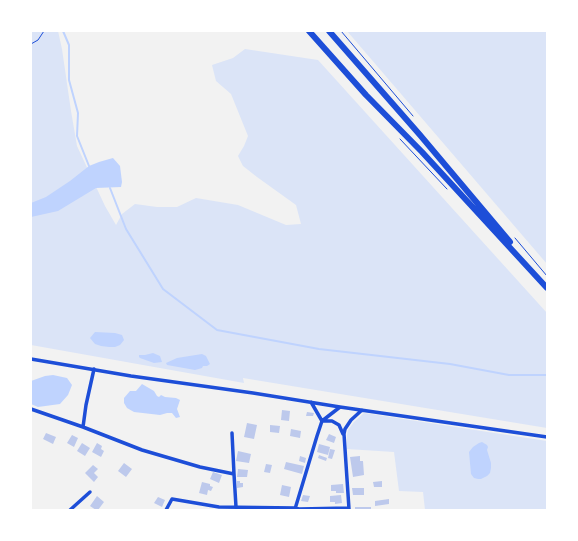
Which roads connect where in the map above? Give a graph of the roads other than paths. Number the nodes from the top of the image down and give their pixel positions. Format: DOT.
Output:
graph roads {
  1 [pos="308,31"];
  2 [pos="329,31"];
  3 [pos="547,287"];
  4 [pos="31,358"];
  5 [pos="94,369"];
  6 [pos="311,402"];
  7 [pos="340,407"];
  8 [pos="31,409"];
  9 [pos="362,410"];
  10 [pos="322,421"];
  11 [pos="82,427"];
  12 [pos="232,433"];
  13 [pos="344,434"];
  14 [pos="547,438"];
  15 [pos="234,474"];
  16 [pos="90,492"];
  17 [pos="236,507"];
  18 [pos="295,509"];
  19 [pos="349,509"];
  20 [pos="70,510"];
  21 [pos="166,510"];
  1 -- 3 [label="main road"];
  2 -- 3 [label="main road"];
  4 -- 5 [label="street"];
  5 -- 6 [label="street"];
  5 -- 11 [label="street"];
  6 -- 7 [label="street"];
  6 -- 10 [label="street"];
  7 -- 9 [label="street"];
  7 -- 10 [label="street"];
  8 -- 11 [label="street"];
  9 -- 13 [label="street"];
  9 -- 14 [label="street"];
  10 -- 13 [label="street"];
  10 -- 18 [label="street"];
  11 -- 15 [label="street"];
  12 -- 15 [label="street"];
  13 -- 19 [label="street"];
  15 -- 17 [label="street"];
  16 -- 20 [label="street"];
  17 -- 18 [label="street"];
  17 -- 21 [label="street"];
  18 -- 19 [label="street"];
}
